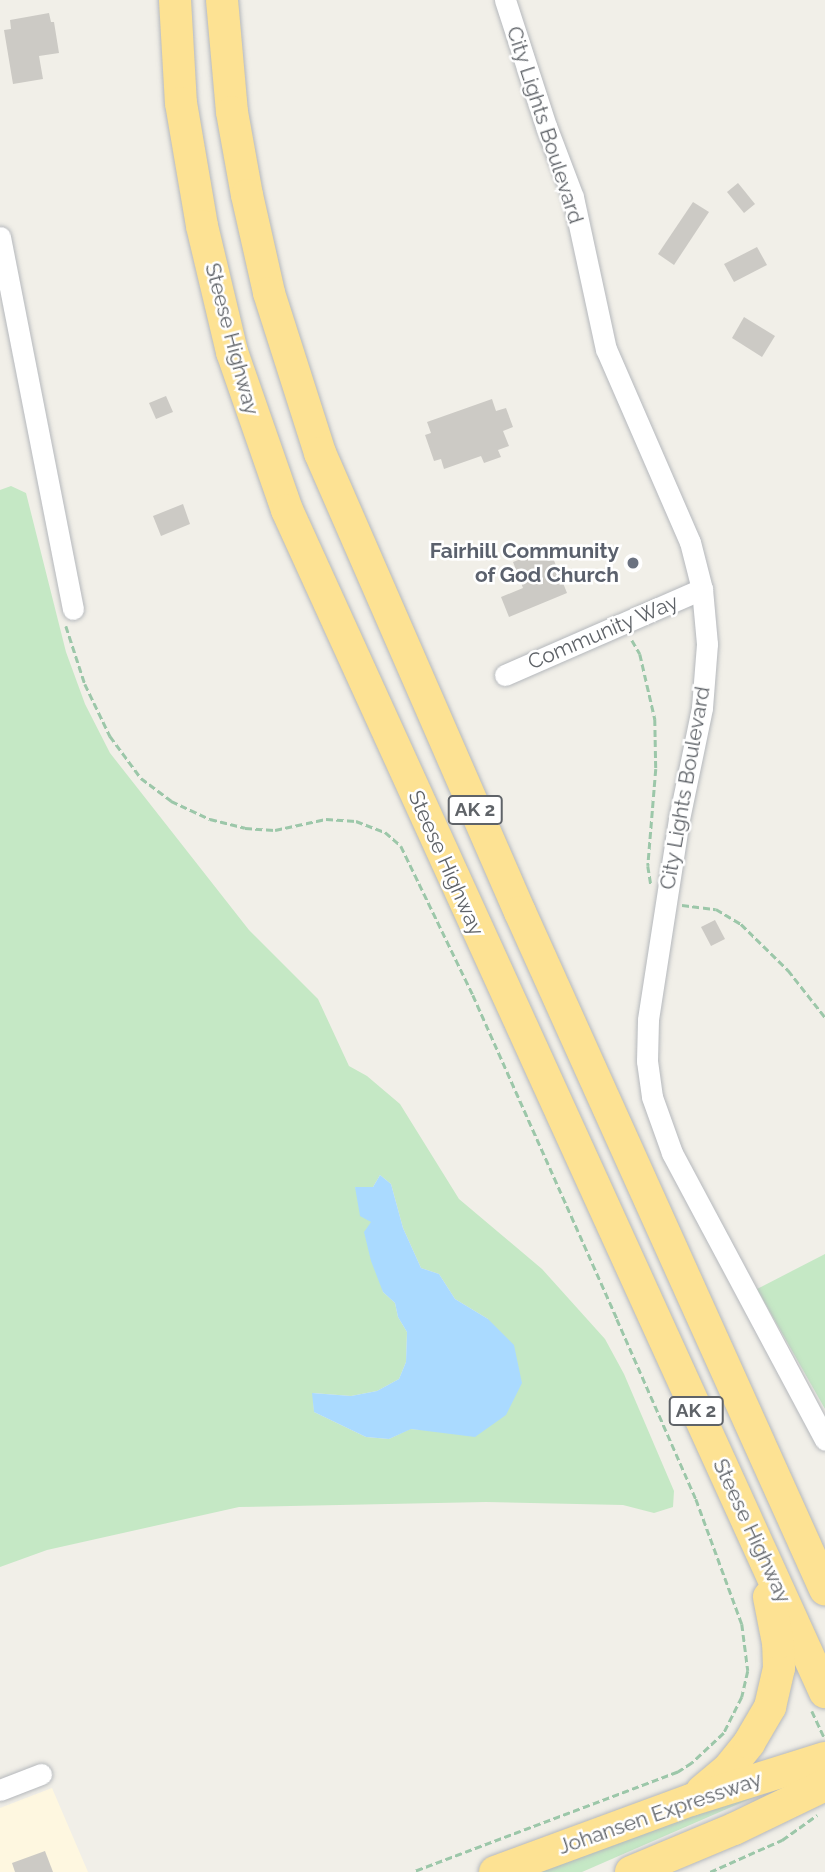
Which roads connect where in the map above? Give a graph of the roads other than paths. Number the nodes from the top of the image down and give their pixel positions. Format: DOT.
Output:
graph roads {
  1 [pos="175,0"];
  2 [pos="222,0"];
  3 [pos="505,0"];
  4 [pos="0,237"];
  5 [pos="702,589"];
  6 [pos="69,616"];
  7 [pos="505,675"];
  8 [pos="825,1440"];
  9 [pos="758,1544"];
  10 [pos="825,1589"];
  11 [pos="825,1692"];
  12 [pos="825,1758"];
  13 [pos="41,1773"];
  14 [pos="0,1790"];
  15 [pos="824,1798"];
  16 [pos="691,1800"];
  17 [pos="495,1872"];
  18 [pos="631,1872"];
  1 -- 9 [label="highway, Steese Highway / AK 2"];
  2 -- 10 [label="highway, Steese Highway / AK 2"];
  3 -- 5 [label="street, City Lights Boulevard"];
  4 -- 6 [label="street"];
  5 -- 7 [label="street, Community Way"];
  5 -- 8 [label="street, City Lights Boulevard"];
  9 -- 11 [label="highway, Steese Highway / AK 2"];
  9 -- 16 [label="highway"];
  12 -- 16 [label="highway, Johansen Expressway"];
  13 -- 14 [label="street"];
  15 -- 18 [label="highway, Johansen Expressway"];
  16 -- 17 [label="highway, Johansen Expressway"];
}
